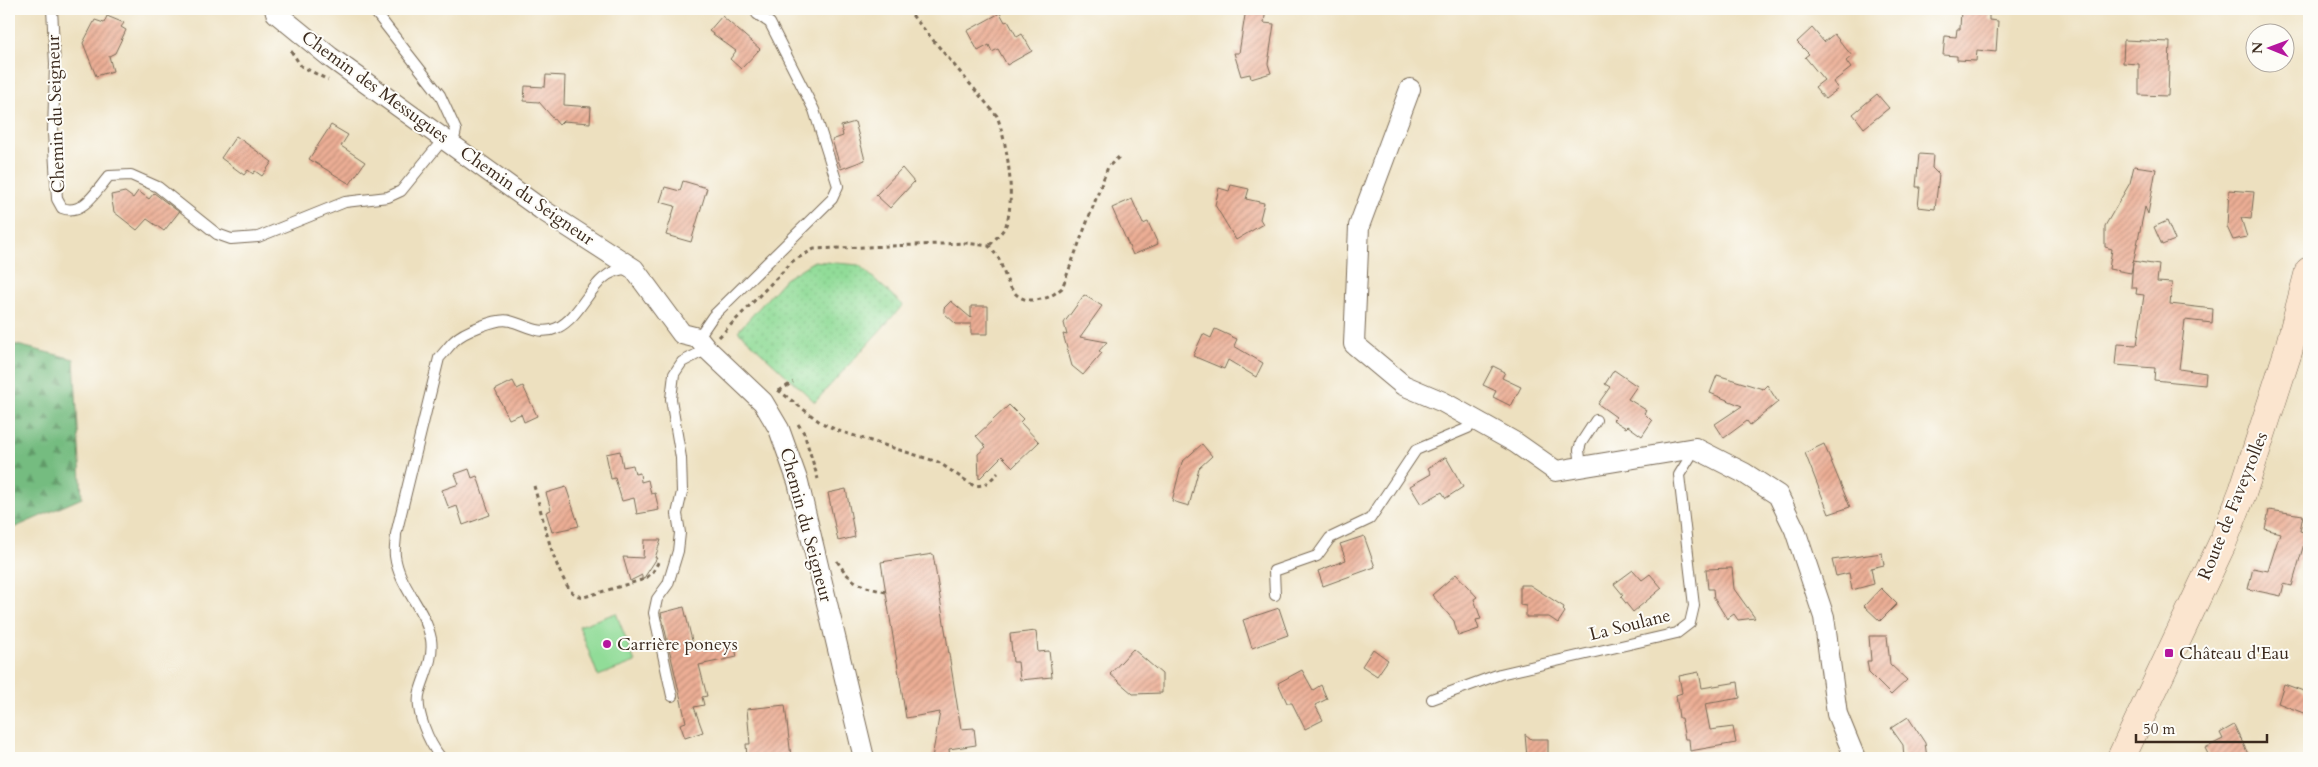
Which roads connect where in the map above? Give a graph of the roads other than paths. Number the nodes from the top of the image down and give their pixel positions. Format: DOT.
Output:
graph roads {
  1 [pos="52,9"];
  2 [pos="275,9"];
  3 [pos="373,9"];
  4 [pos="757,14"];
  5 [pos="1410,89"];
  6 [pos="454,144"];
  7 [pos="634,269"];
  8 [pos="2309,271"];
  9 [pos="703,344"];
  10 [pos="1596,420"];
  11 [pos="1476,421"];
  12 [pos="1696,448"];
  13 [pos="1581,466"];
  14 [pos="1275,595"];
  15 [pos="672,696"];
  16 [pos="1432,699"];
  17 [pos="440,758"];
  18 [pos="864,758"];
  19 [pos="1855,758"];
  20 [pos="2121,758"];
  1 -- 6 [label="lane, Chemin du Seigneur"];
  2 -- 6 [label="street, Chemin des Messugues"];
  3 -- 6 [label="lane"];
  4 -- 9 [label="lane"];
  5 -- 11 [label="street"];
  6 -- 7 [label="street, Chemin du Seigneur"];
  7 -- 9 [label="street, Chemin du Seigneur"];
  7 -- 17 [label="lane"];
  8 -- 20 [label="main road, Route de Faveyrolles"];
  9 -- 15 [label="lane"];
  9 -- 18 [label="street, Chemin du Seigneur"];
  10 -- 13 [label="lane"];
  11 -- 13 [label="street"];
  11 -- 14 [label="lane"];
  12 -- 13 [label="street"];
  12 -- 16 [label="lane, La Soulane"];
  12 -- 19 [label="street"];
}
